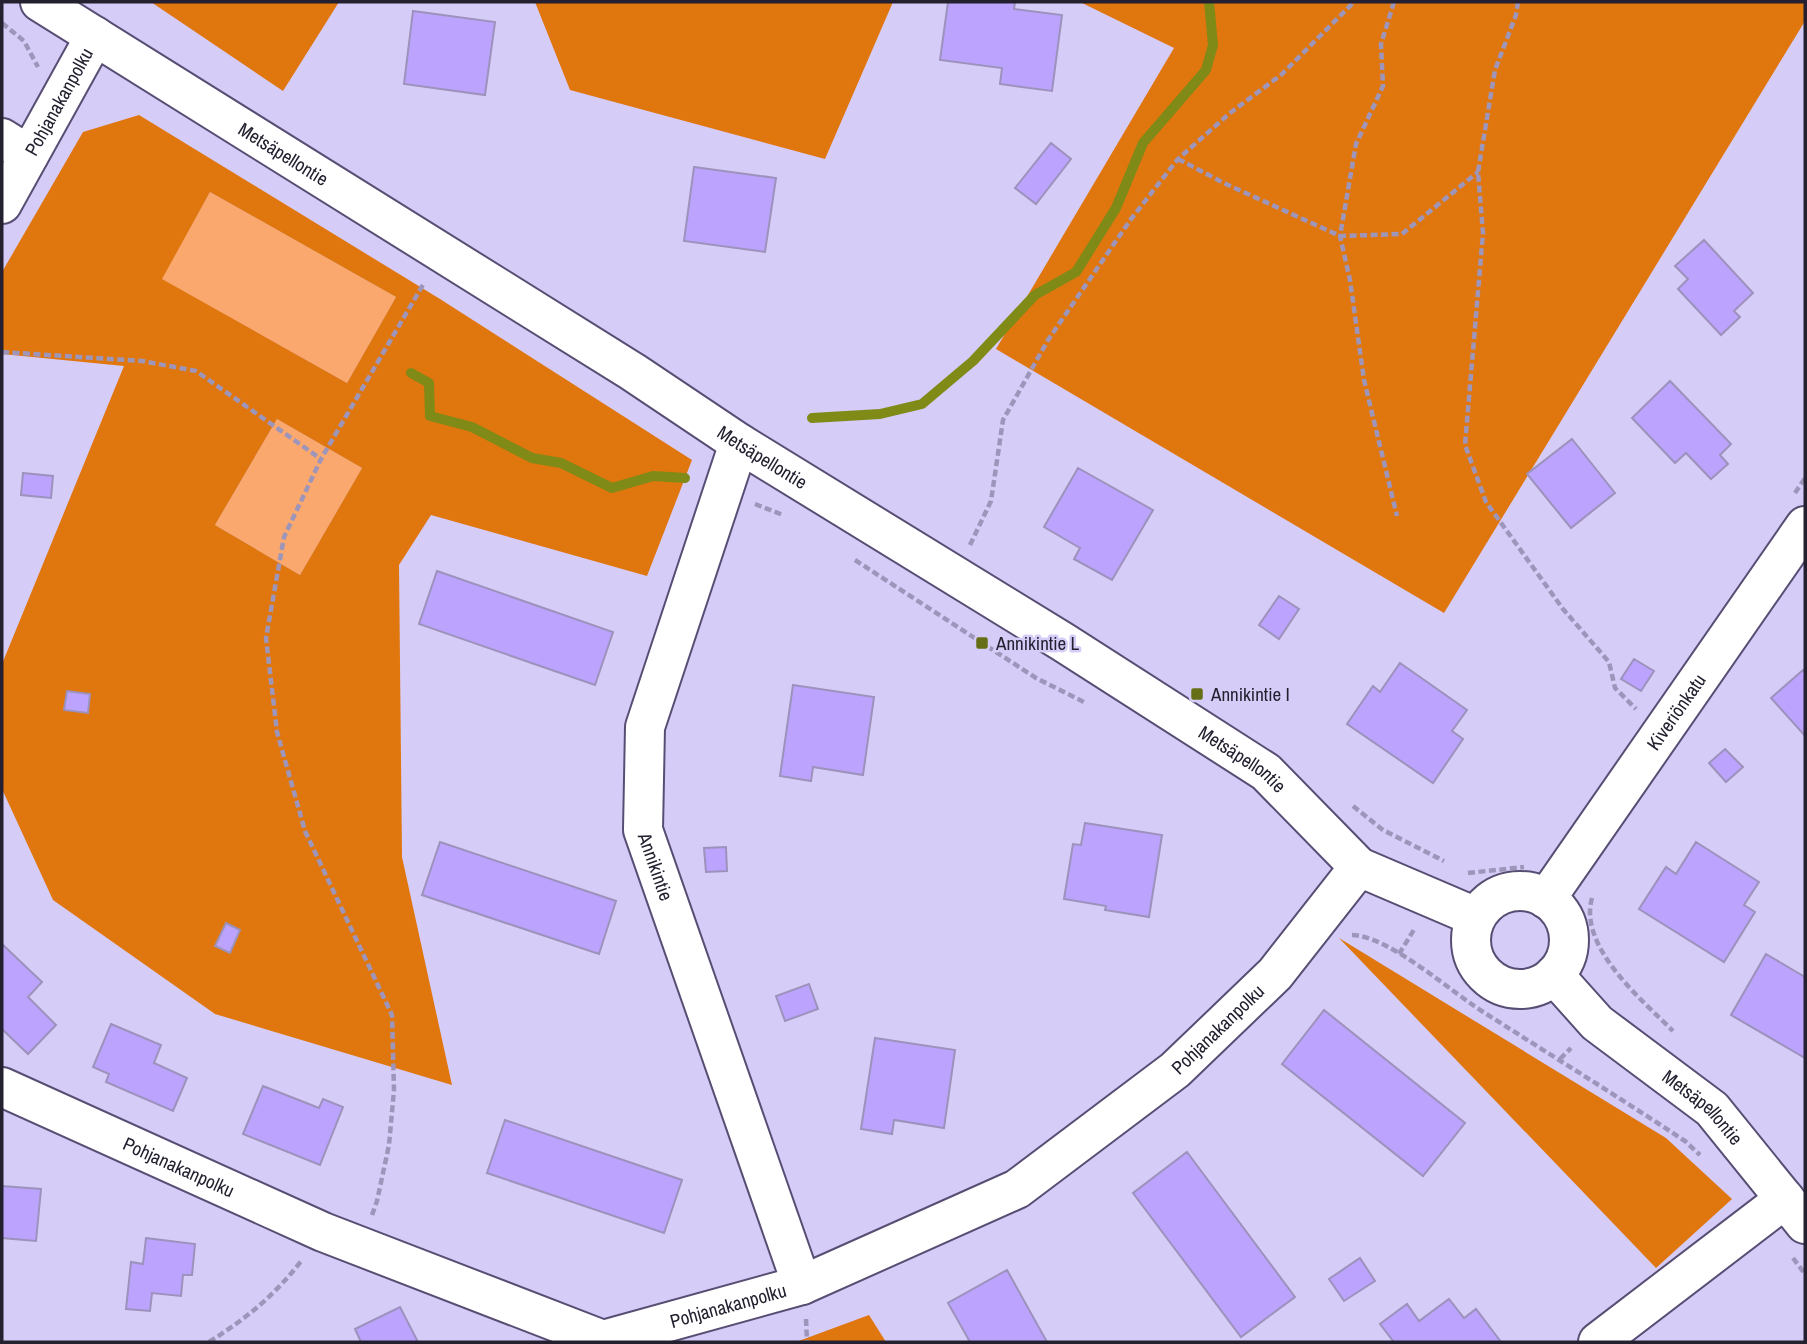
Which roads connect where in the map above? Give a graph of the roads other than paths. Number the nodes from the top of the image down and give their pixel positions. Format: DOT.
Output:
graph roads {
  1 [pos="40,2"];
  2 [pos="95,36"];
  3 [pos="15,147"];
  4 [pos="2,204"];
  5 [pos="739,443"];
  6 [pos="1805,526"];
  7 [pos="1359,867"];
  8 [pos="1546,899"];
  9 [pos="1476,917"];
  10 [pos="1554,975"];
  11 [pos="2,1087"];
  12 [pos="1784,1214"];
  13 [pos="802,1284"];
  14 [pos="602,1341"];
  15 [pos="1598,1342"];
  1 -- 2 [label="street, Metsäpellontie"];
  2 -- 3 [label="street, Pohjanakanpolku"];
  2 -- 5 [label="street, Metsäpellontie"];
  3 -- 4 [label="street, Pohjanakanpolku"];
  5 -- 7 [label="street, Metsäpellontie"];
  5 -- 13 [label="street, Annikintie"];
  6 -- 8 [label="street, Kiveriönkatu"];
  7 -- 9 [label="street, Metsäpellontie"];
  7 -- 13 [label="street, Pohjanakanpolku"];
  8 -- 9 [label="street"];
  8 -- 10 [label="street"];
  9 -- 10 [label="street"];
  10 -- 12 [label="street, Metsäpellontie"];
  11 -- 14 [label="street, Pohjanakanpolku"];
  12 -- 15 [label="street"];
  13 -- 14 [label="street, Pohjanakanpolku"];
}
